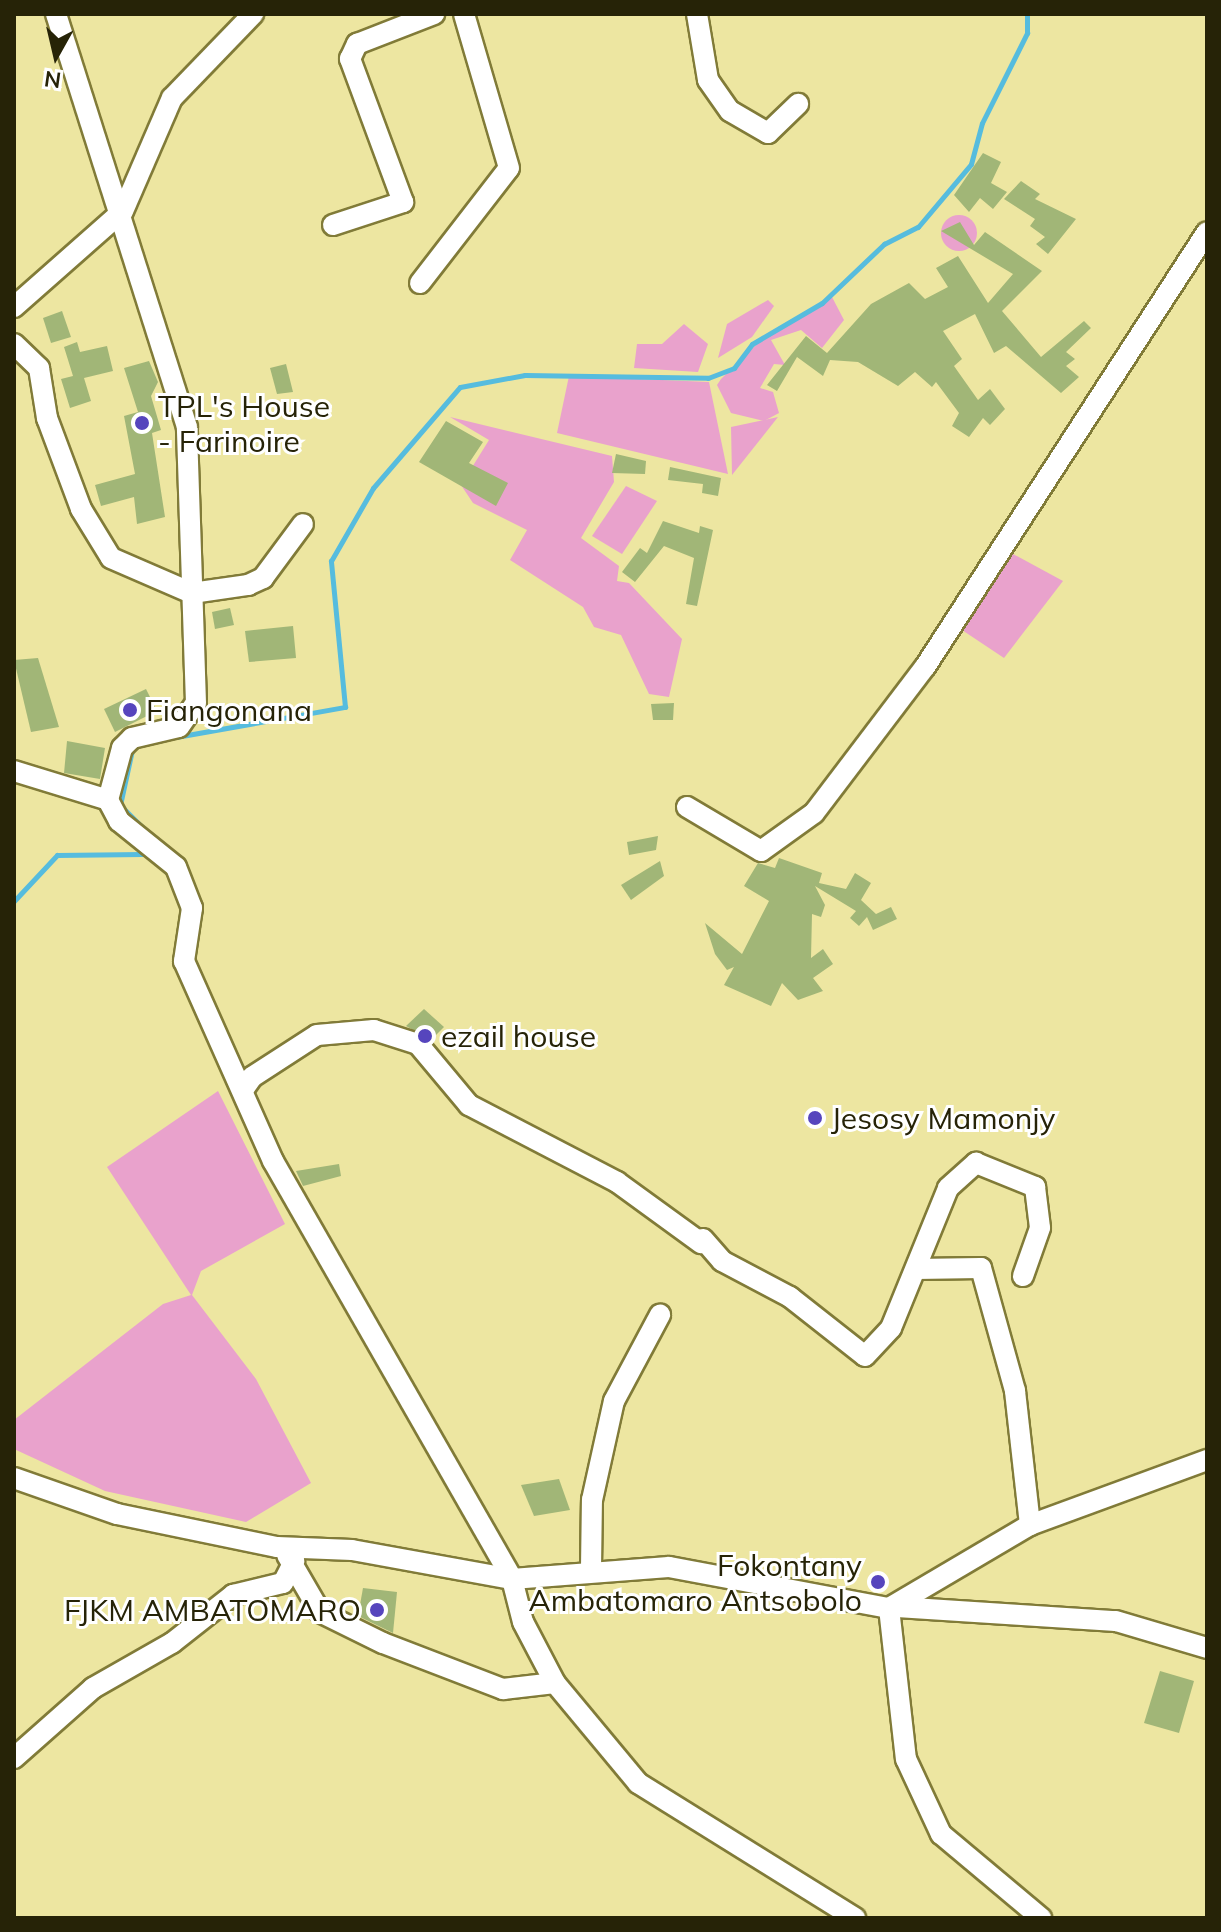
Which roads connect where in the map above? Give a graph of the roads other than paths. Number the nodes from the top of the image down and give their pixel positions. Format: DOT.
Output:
graph roads {
  1 [pos="56,14"];
  2 [pos="253,14"];
  3 [pos="434,14"];
  4 [pos="464,14"];
  5 [pos="697,14"];
  6 [pos="798,104"];
  7 [pos="123,211"];
  8 [pos="333,225"];
  9 [pos="1207,232"];
  10 [pos="420,283"];
  11 [pos="14,307"];
  12 [pos="14,344"];
  13 [pos="303,524"];
  14 [pos="192,593"];
  15 [pos="14,771"];
  16 [pos="108,800"];
  17 [pos="687,807"];
  18 [pos="243,1090"];
  19 [pos="916,1269"];
  20 [pos="1023,1276"];
  21 [pos="660,1315"];
  22 [pos="1207,1460"];
  23 [pos="14,1478"];
  24 [pos="1030,1525"];
  25 [pos="277,1547"];
  26 [pos="294,1561"];
  27 [pos="591,1568"];
  28 [pos="512,1579"];
  29 [pos="889,1608"];
  30 [pos="1207,1648"];
  31 [pos="555,1683"];
  32 [pos="14,1758"];
  33 [pos="855,1918"];
  34 [pos="1041,1918"];
  1 -- 7 [label="street"];
  2 -- 7 [label="street"];
  3 -- 8 [label="street"];
  4 -- 10 [label="street"];
  5 -- 6 [label="street"];
  7 -- 11 [label="street"];
  7 -- 14 [label="street"];
  9 -- 17 [label="street"];
  12 -- 14 [label="street"];
  13 -- 14 [label="street"];
  14 -- 16 [label="street"];
  15 -- 16 [label="street"];
  16 -- 18 [label="street"];
  18 -- 19 [label="street"];
  18 -- 28 [label="street"];
  19 -- 20 [label="street"];
  19 -- 24 [label="street"];
  21 -- 27 [label="street"];
  22 -- 24 [label="street"];
  23 -- 25 [label="street"];
  24 -- 29 [label="street"];
  25 -- 26 [label="street"];
  25 -- 28 [label="street"];
  26 -- 31 [label="street"];
  26 -- 32 [label="street"];
  27 -- 28 [label="street"];
  27 -- 29 [label="street"];
  28 -- 31 [label="street"];
  29 -- 30 [label="street"];
  29 -- 34 [label="street"];
  31 -- 33 [label="street"];
}
